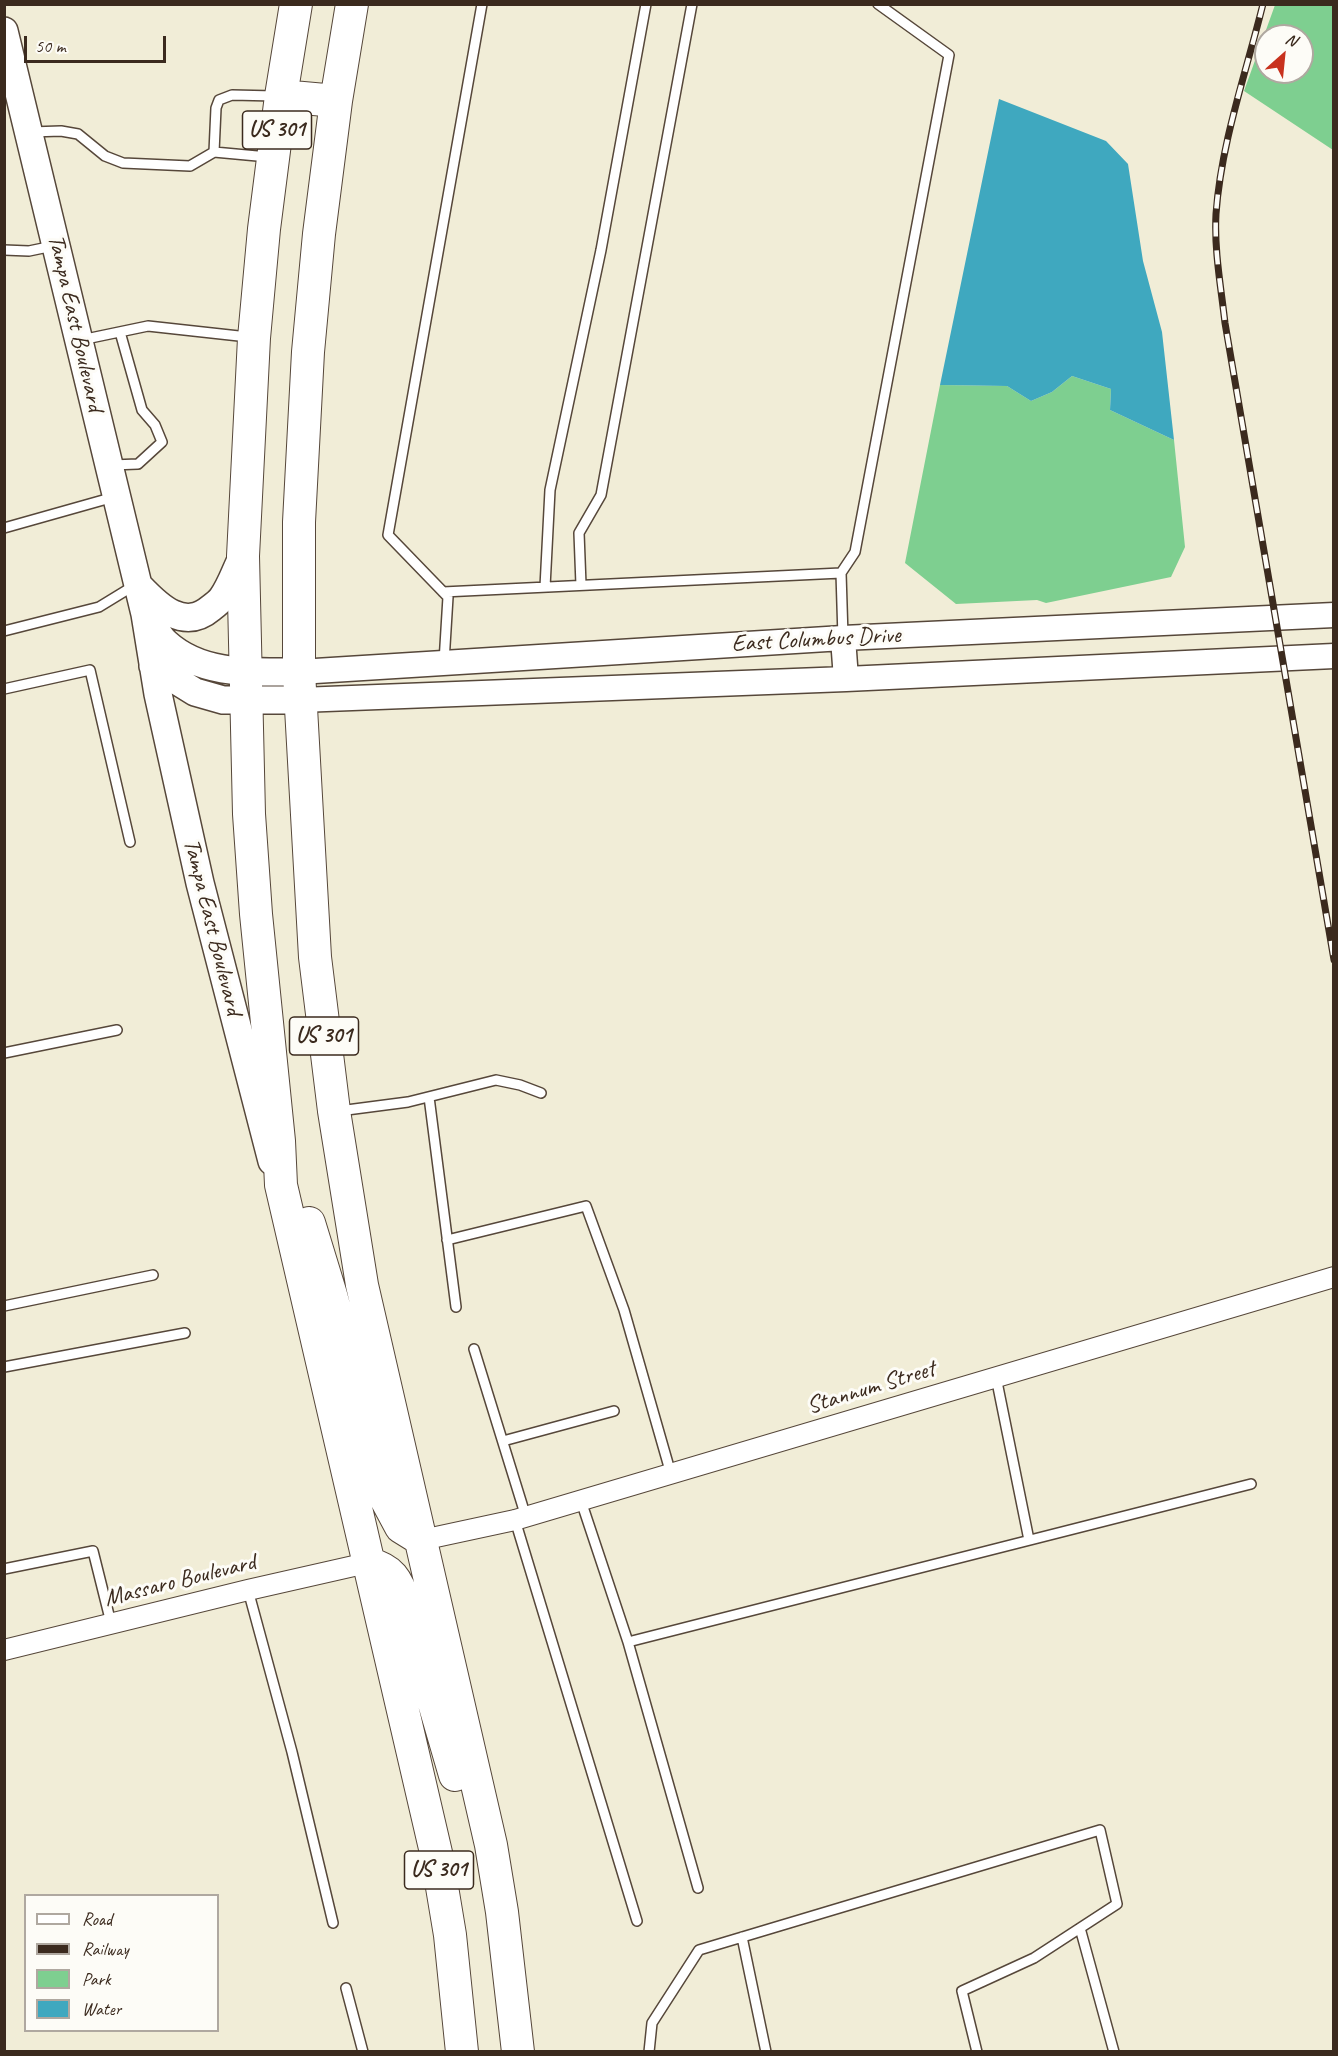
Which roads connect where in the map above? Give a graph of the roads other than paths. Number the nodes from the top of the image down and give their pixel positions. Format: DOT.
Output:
graph roads {
  1 [pos="296,4"];
  2 [pos="352,4"];
  3 [pos="483,4"];
  4 [pos="646,4"];
  5 [pos="692,4"];
  6 [pos="878,4"];
  7 [pos="6,41"];
  8 [pos="281,96"];
  9 [pos="336,101"];
  10 [pos="29,132"];
  11 [pos="214,152"];
  12 [pos="273,158"];
  13 [pos="56,246"];
  14 [pos="4,250"];
  15 [pos="120,332"];
  16 [pos="254,338"];
  17 [pos="79,341"];
  18 [pos="109,465"];
  19 [pos="116,496"];
  20 [pos="4,528"];
  21 [pos="243,556"];
  22 [pos="841,573"];
  23 [pos="137,584"];
  24 [pos="581,585"];
  25 [pos="545,587"];
  26 [pos="443,592"];
  27 [pos="145,614"];
  28 [pos="1334,615"];
  29 [pos="4,632"];
  30 [pos="843,638"];
  31 [pos="1334,656"];
  32 [pos="444,663"];
  33 [pos="153,666"];
  34 [pos="846,679"];
  35 [pos="300,686"];
  36 [pos="245,687"];
  37 [pos="4,689"];
  38 [pos="130,842"];
  39 [pos="117,1029"];
  40 [pos="4,1053"];
  41 [pos="541,1093"];
  42 [pos="429,1097"];
  43 [pos="334,1111"];
  44 [pos="282,1190"];
  45 [pos="447,1240"];
  46 [pos="153,1275"];
  47 [pos="1334,1277"];
  48 [pos="4,1306"];
  49 [pos="456,1307"];
  50 [pos="185,1333"];
  51 [pos="474,1349"];
  52 [pos="4,1367"];
  53 [pos="996,1377"];
  54 [pos="614,1411"];
  55 [pos="503,1441"];
  56 [pos="672,1474"];
  57 [pos="1251,1484"];
  58 [pos="581,1501"];
  59 [pos="520,1518"];
  60 [pos="422,1540"];
  61 [pos="1029,1540"];
  62 [pos="367,1563"];
  63 [pos="4,1569"];
  64 [pos="248,1590"];
  65 [pos="111,1623"];
  66 [pos="628,1642"];
  67 [pos="4,1650"];
  68 [pos="496,1877"];
  69 [pos="698,1888"];
  70 [pos="637,1921"];
  71 [pos="333,1923"];
  72 [pos="1080,1928"];
  73 [pos="742,1937"];
  74 [pos="346,1988"];
  75 [pos="363,2052"];
  76 [pos="462,2052"];
  77 [pos="518,2052"];
  78 [pos="649,2052"];
  79 [pos="766,2052"];
  80 [pos="977,2052"];
  81 [pos="1114,2052"];
  1 -- 8 [label="main road, US 301"];
  2 -- 9 [label="main road, US 301"];
  3 -- 26 [label="lane"];
  4 -- 25 [label="lane"];
  5 -- 24 [label="lane"];
  6 -- 22 [label="lane"];
  7 -- 10 [label="main road, Tampa East Boulevard"];
  8 -- 9 [label="main road"];
  8 -- 11 [label="lane"];
  8 -- 12 [label="main road, US 301"];
  9 -- 35 [label="main road, US 301"];
  10 -- 11 [label="lane"];
  10 -- 13 [label="main road, Tampa East Boulevard"];
  11 -- 12 [label="lane"];
  12 -- 16 [label="main road, US 301"];
  13 -- 14 [label="lane"];
  13 -- 17 [label="main road, Tampa East Boulevard"];
  15 -- 16 [label="lane"];
  15 -- 17 [label="lane"];
  15 -- 18 [label="lane"];
  16 -- 21 [label="main road, US 301"];
  17 -- 18 [label="main road, Tampa East Boulevard"];
  18 -- 19 [label="main road, Tampa East Boulevard"];
  19 -- 20 [label="lane"];
  19 -- 23 [label="main road, Tampa East Boulevard"];
  21 -- 23 [label="main road"];
  21 -- 36 [label="main road, US 301"];
  22 -- 24 [label="lane"];
  22 -- 30 [label="lane"];
  23 -- 27 [label="main road, Tampa East Boulevard"];
  23 -- 29 [label="lane"];
  24 -- 25 [label="lane"];
  25 -- 26 [label="lane"];
  26 -- 32 [label="lane"];
  27 -- 33 [label="main road, Tampa East Boulevard"];
  27 -- 36 [label="main road, Tampa East Boulevard"];
  28 -- 30 [label="street, East Columbus Drive"];
  30 -- 32 [label="street, East Columbus Drive"];
  30 -- 34 [label="street"];
  31 -- 34 [label="street, East Columbus Drive"];
  32 -- 35 [label="street, East Columbus Drive"];
  33 -- 36 [label="main road"];
  33 -- 44 [label="main road, Tampa East Boulevard"];
  34 -- 35 [label="street, East Columbus Drive"];
  35 -- 36 [label="main road"];
  35 -- 43 [label="main road, US 301"];
  36 -- 44 [label="main road, US 301"];
  37 -- 38 [label="lane"];
  39 -- 40 [label="lane"];
  41 -- 42 [label="lane"];
  42 -- 43 [label="lane"];
  42 -- 45 [label="lane"];
  43 -- 60 [label="main road, US 301"];
  44 -- 60 [label="main road"];
  44 -- 62 [label="main road, US 301"];
  45 -- 49 [label="lane"];
  45 -- 56 [label="lane"];
  46 -- 48 [label="lane"];
  47 -- 53 [label="street, Stannum Street"];
  50 -- 52 [label="lane"];
  51 -- 55 [label="lane"];
  53 -- 56 [label="street, Stannum Street"];
  53 -- 61 [label="lane"];
  54 -- 55 [label="lane"];
  55 -- 59 [label="lane"];
  56 -- 58 [label="street, Stannum Street"];
  57 -- 61 [label="lane"];
  58 -- 59 [label="street, Stannum Street"];
  58 -- 66 [label="lane"];
  59 -- 60 [label="street, Stannum Street"];
  59 -- 70 [label="lane"];
  60 -- 68 [label="main road, US 301"];
  61 -- 66 [label="lane"];
  62 -- 64 [label="street, Massaro Boulevard"];
  62 -- 68 [label="main road"];
  62 -- 76 [label="main road, US 301"];
  63 -- 65 [label="lane"];
  64 -- 65 [label="street, Massaro Boulevard"];
  64 -- 71 [label="lane"];
  65 -- 67 [label="street, Massaro Boulevard"];
  66 -- 69 [label="lane"];
  68 -- 77 [label="main road, US 301"];
  72 -- 73 [label="lane"];
  72 -- 80 [label="lane"];
  72 -- 81 [label="lane"];
  73 -- 78 [label="lane"];
  73 -- 79 [label="lane"];
  74 -- 75 [label="lane"];
}
